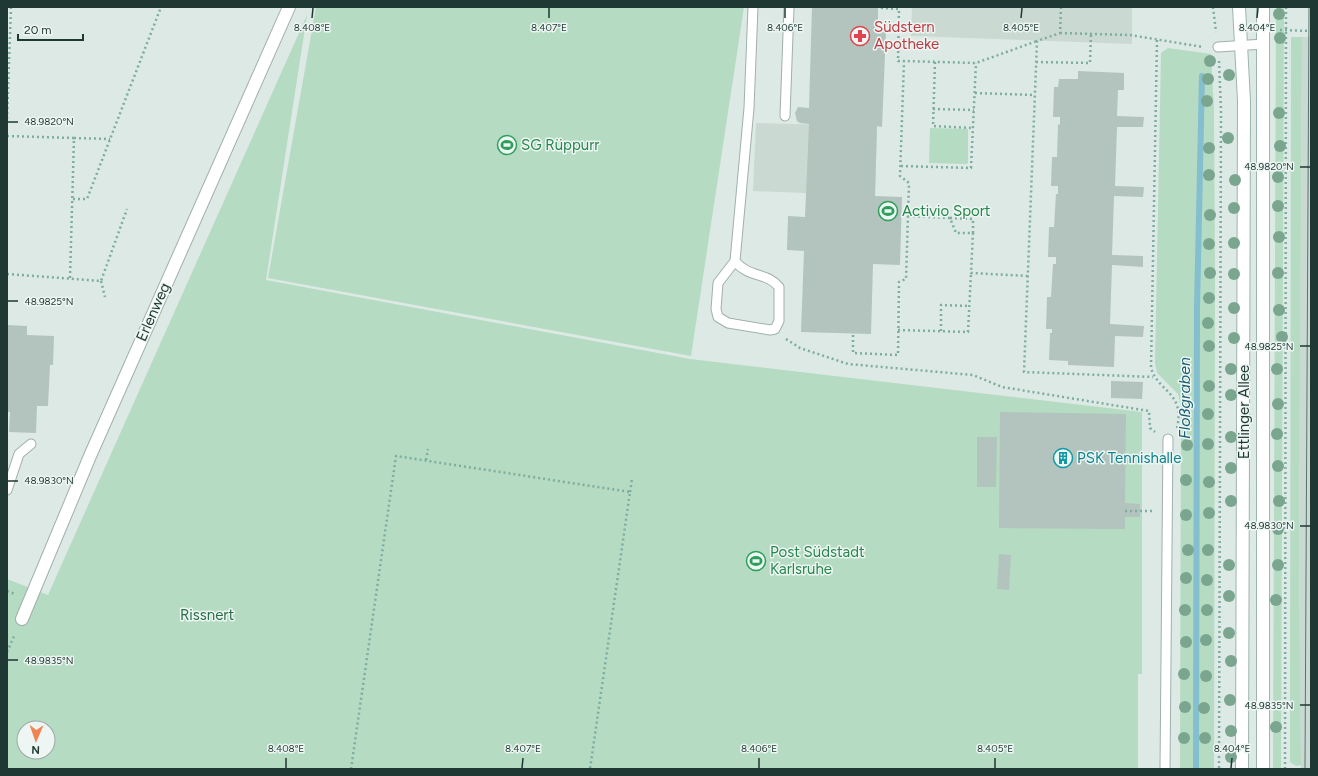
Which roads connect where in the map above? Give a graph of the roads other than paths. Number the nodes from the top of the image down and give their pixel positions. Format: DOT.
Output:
graph roads {
  1 [pos="289,7"];
  2 [pos="753,7"];
  3 [pos="789,7"];
  4 [pos="1239,7"];
  5 [pos="1263,7"];
  6 [pos="1264,44"];
  7 [pos="1241,45"];
  8 [pos="1218,48"];
  9 [pos="786,116"];
  10 [pos="736,262"];
  11 [pos="1168,439"];
  12 [pos="31,444"];
  13 [pos="7,490"];
  14 [pos="22,619"];
  15 [pos="1165,769"];
  16 [pos="1242,769"];
  17 [pos="1263,769"];
  1 -- 14 [label="main road, Erlenweg"];
  2 -- 10 [label="lane"];
  3 -- 9 [label="lane"];
  4 -- 7 [label="main road, Ettlinger Allee"];
  5 -- 6 [label="main road, Ettlinger Allee"];
  6 -- 7 [label="lane"];
  6 -- 17 [label="main road, Ettlinger Allee"];
  7 -- 8 [label="lane"];
  7 -- 16 [label="main road, Ettlinger Allee"];
  10 -- 10 [label="lane"];
  11 -- 15 [label="lane"];
  12 -- 13 [label="lane"];
}
